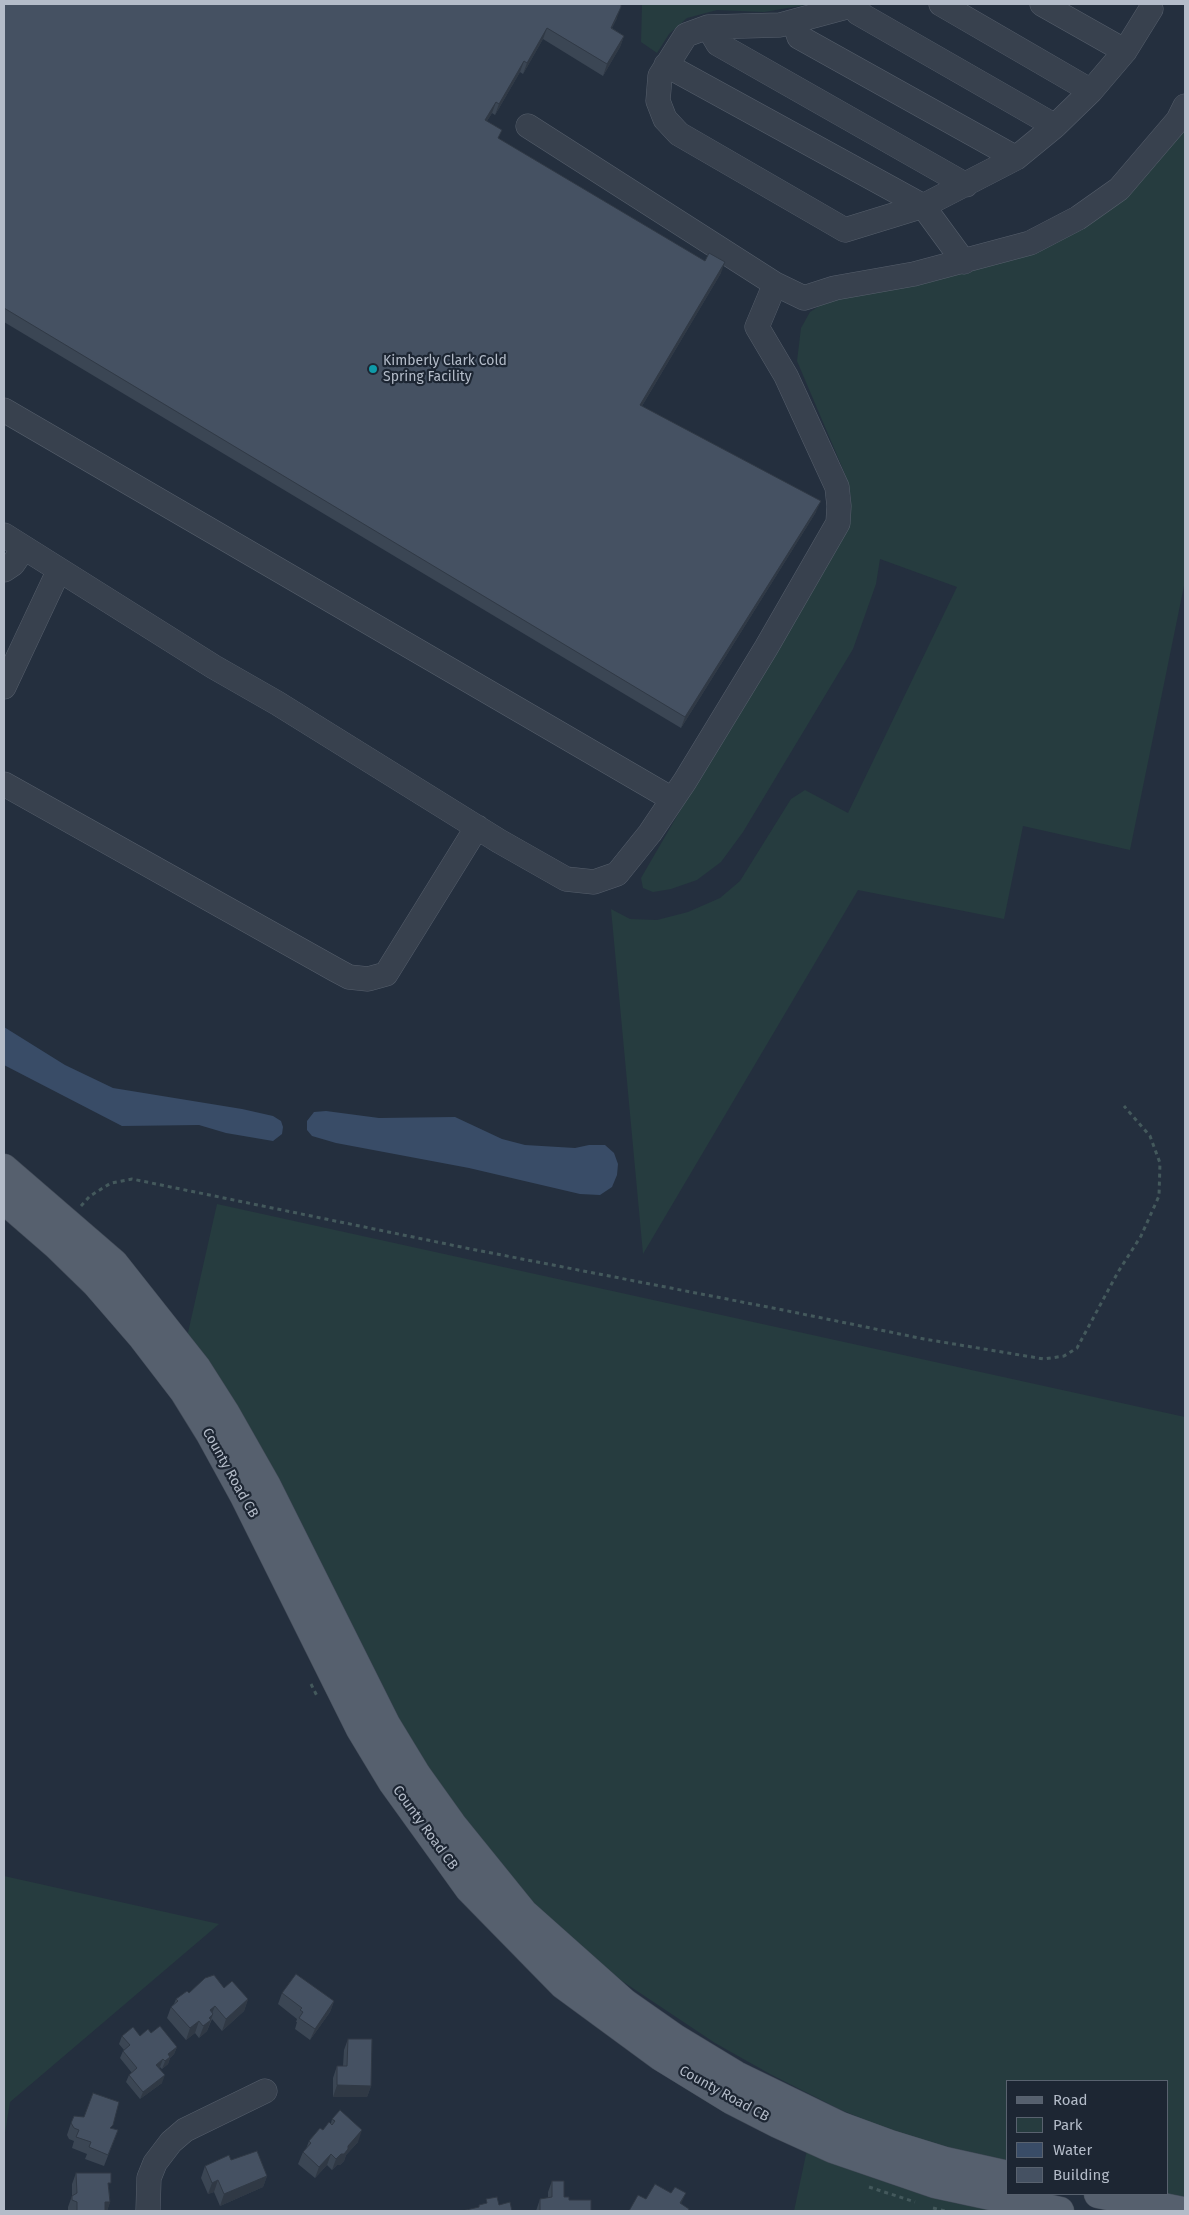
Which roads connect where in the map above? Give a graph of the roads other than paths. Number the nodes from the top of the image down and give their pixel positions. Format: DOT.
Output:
graph roads {
  1 [pos="942,4"];
  2 [pos="1042,4"];
  3 [pos="856,5"];
  4 [pos="1155,5"];
  5 [pos="794,22"];
  6 [pos="708,27"];
  7 [pos="1124,51"];
  8 [pos="666,65"];
  9 [pos="1091,91"];
  10 [pos="1185,106"];
  11 [pos="528,126"];
  12 [pos="1055,126"];
  13 [pos="1016,158"];
  14 [pos="966,185"];
  15 [pos="923,206"];
  16 [pos="964,262"];
  17 [pos="775,284"];
  18 [pos="4,410"];
  19 [pos="4,535"];
  20 [pos="24,548"];
  21 [pos="4,570"];
  22 [pos="59,570"];
  23 [pos="4,687"];
  24 [pos="4,784"];
  25 [pos="672,799"];
  26 [pos="477,827"];
  27 [pos="4,1168"];
  28 [pos="4,1200"];
  29 [pos="265,2091"];
  30 [pos="1006,2175"];
  31 [pos="1103,2195"];
  32 [pos="148,2211"];
  33 [pos="1060,2211"];
  34 [pos="1183,2211"];
  1 -- 9 [label="street"];
  2 -- 7 [label="street"];
  3 -- 5 [label="street"];
  3 -- 12 [label="street"];
  4 -- 7 [label="street"];
  5 -- 6 [label="street"];
  5 -- 13 [label="street"];
  6 -- 8 [label="street"];
  6 -- 14 [label="street"];
  7 -- 9 [label="street"];
  8 -- 15 [label="street"];
  8 -- 15 [label="street"];
  9 -- 12 [label="street"];
  10 -- 16 [label="street"];
  11 -- 17 [label="street"];
  12 -- 13 [label="street"];
  13 -- 14 [label="street"];
  14 -- 15 [label="street"];
  15 -- 16 [label="street"];
  16 -- 17 [label="street"];
  17 -- 25 [label="street"];
  18 -- 25 [label="street"];
  19 -- 20 [label="street"];
  20 -- 21 [label="street"];
  20 -- 22 [label="street"];
  22 -- 23 [label="street"];
  22 -- 26 [label="street"];
  24 -- 26 [label="street"];
  25 -- 26 [label="street"];
  27 -- 30 [label="main road, County Road CB"];
  28 -- 33 [label="main road, County Road CB"];
  29 -- 32 [label="street"];
  31 -- 34 [label="main road"];
}
